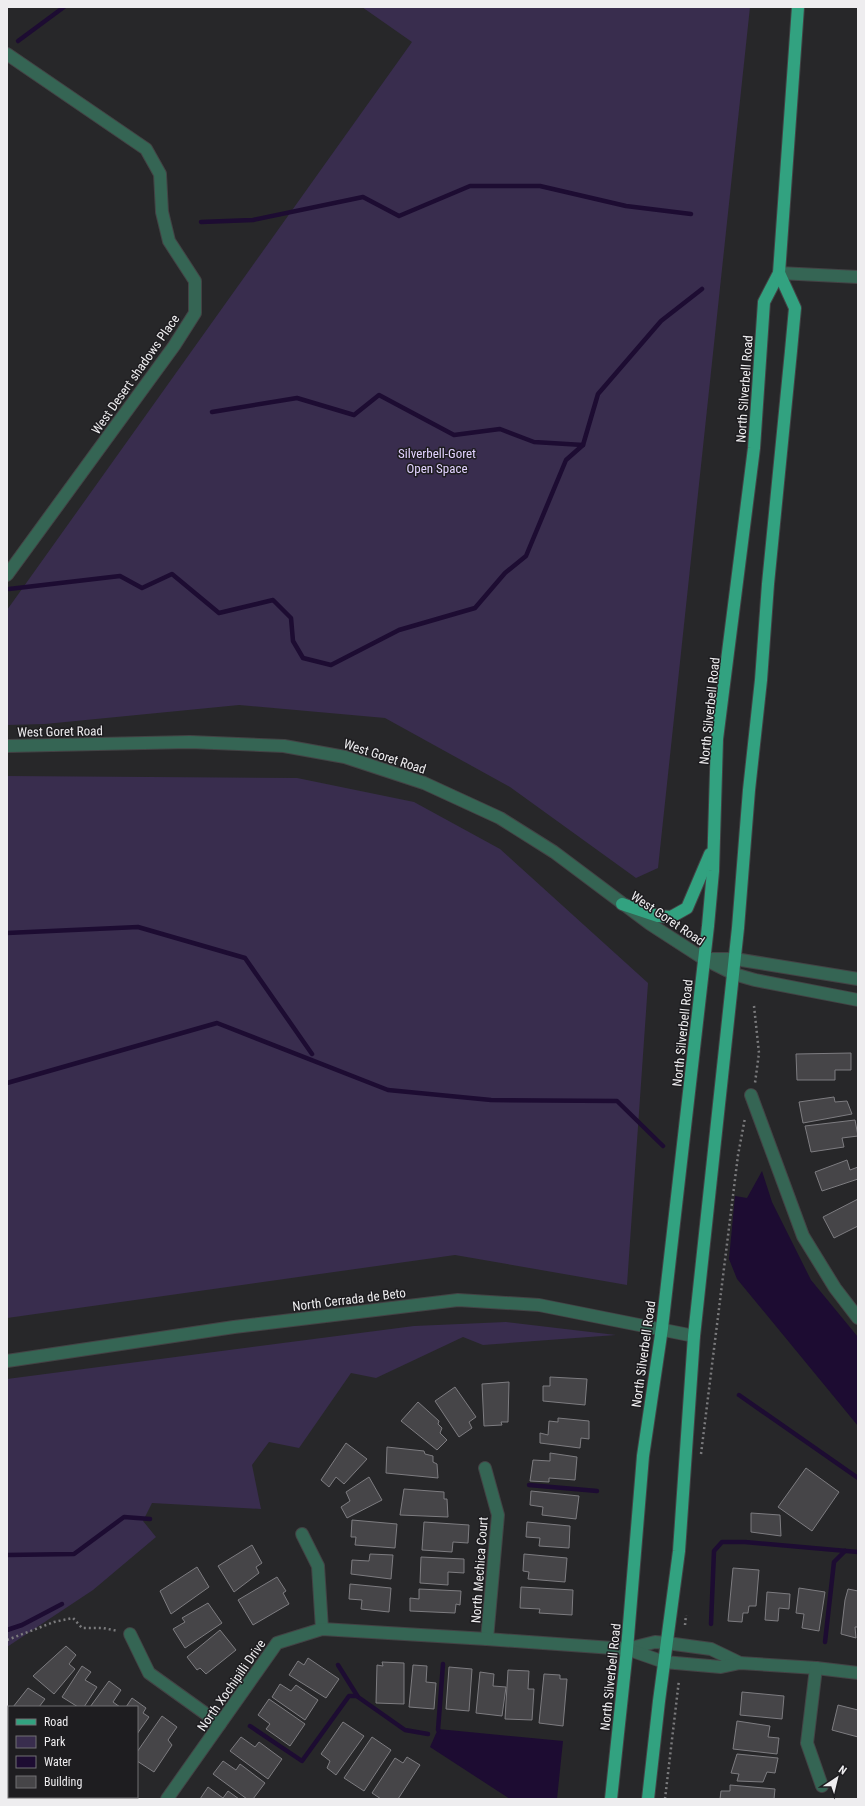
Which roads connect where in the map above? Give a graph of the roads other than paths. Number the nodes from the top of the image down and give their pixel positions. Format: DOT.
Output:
graph roads {
  1 [pos="798,7"];
  2 [pos="7,54"];
  3 [pos="780,273"];
  4 [pos="858,278"];
  5 [pos="7,575"];
  6 [pos="7,746"];
  7 [pos="714,845"];
  8 [pos="622,904"];
  9 [pos="704,959"];
  10 [pos="735,959"];
  11 [pos="734,974"];
  12 [pos="858,979"];
  13 [pos="858,1000"];
  14 [pos="751,1095"];
  15 [pos="858,1318"];
  16 [pos="662,1328"];
  17 [pos="694,1336"];
  18 [pos="7,1361"];
  19 [pos="485,1468"];
  20 [pos="302,1534"];
  21 [pos="322,1629"];
  22 [pos="130,1634"];
  23 [pos="487,1639"];
  24 [pos="667,1643"];
  25 [pos="627,1649"];
  26 [pos="664,1662"];
  27 [pos="740,1663"];
  28 [pos="816,1668"];
  29 [pos="858,1673"];
  30 [pos="220,1724"];
  31 [pos="822,1786"];
  32 [pos="167,1799"];
  33 [pos="611,1799"];
  34 [pos="648,1799"];
  1 -- 3 [label="main road, North Silverbell Road"];
  2 -- 5 [label="street, West Desert shadows Place"];
  3 -- 4 [label="street"];
  3 -- 7 [label="main road, North Silverbell Road"];
  3 -- 10 [label="main road, North Silverbell Road"];
  6 -- 8 [label="street, West Goret Road"];
  7 -- 8 [label="main road"];
  7 -- 9 [label="main road, North Silverbell Road"];
  8 -- 9 [label="street, West Goret Road"];
  9 -- 10 [label="street, West Goret Road"];
  9 -- 11 [label="street, West Goret Road"];
  9 -- 16 [label="main road, North Silverbell Road"];
  10 -- 11 [label="main road, North Silverbell Road"];
  10 -- 12 [label="street, West Goret Road"];
  11 -- 13 [label="street, West Goret Road"];
  11 -- 17 [label="main road, North Silverbell Road"];
  14 -- 15 [label="street"];
  16 -- 17 [label="street, North Cerrada de Beto"];
  16 -- 18 [label="street, North Cerrada de Beto"];
  16 -- 25 [label="main road, North Silverbell Road"];
  17 -- 24 [label="main road, North Silverbell Road"];
  19 -- 23 [label="street, North Mechica Court"];
  20 -- 21 [label="street"];
  21 -- 23 [label="street, North Xochipilli Drive"];
  21 -- 30 [label="street, North Xochipilli Drive"];
  22 -- 30 [label="street"];
  23 -- 25 [label="street, North Mechica Court"];
  24 -- 25 [label="street, North Mechica Court"];
  24 -- 26 [label="main road, North Silverbell Road"];
  24 -- 27 [label="street, North Mechica Court"];
  25 -- 26 [label="street"];
  25 -- 33 [label="main road, North Silverbell Road"];
  26 -- 27 [label="street"];
  26 -- 34 [label="main road, North Silverbell Road"];
  27 -- 28 [label="street"];
  28 -- 29 [label="street"];
  28 -- 31 [label="street"];
  30 -- 32 [label="street, North Xochipilli Drive"];
}
